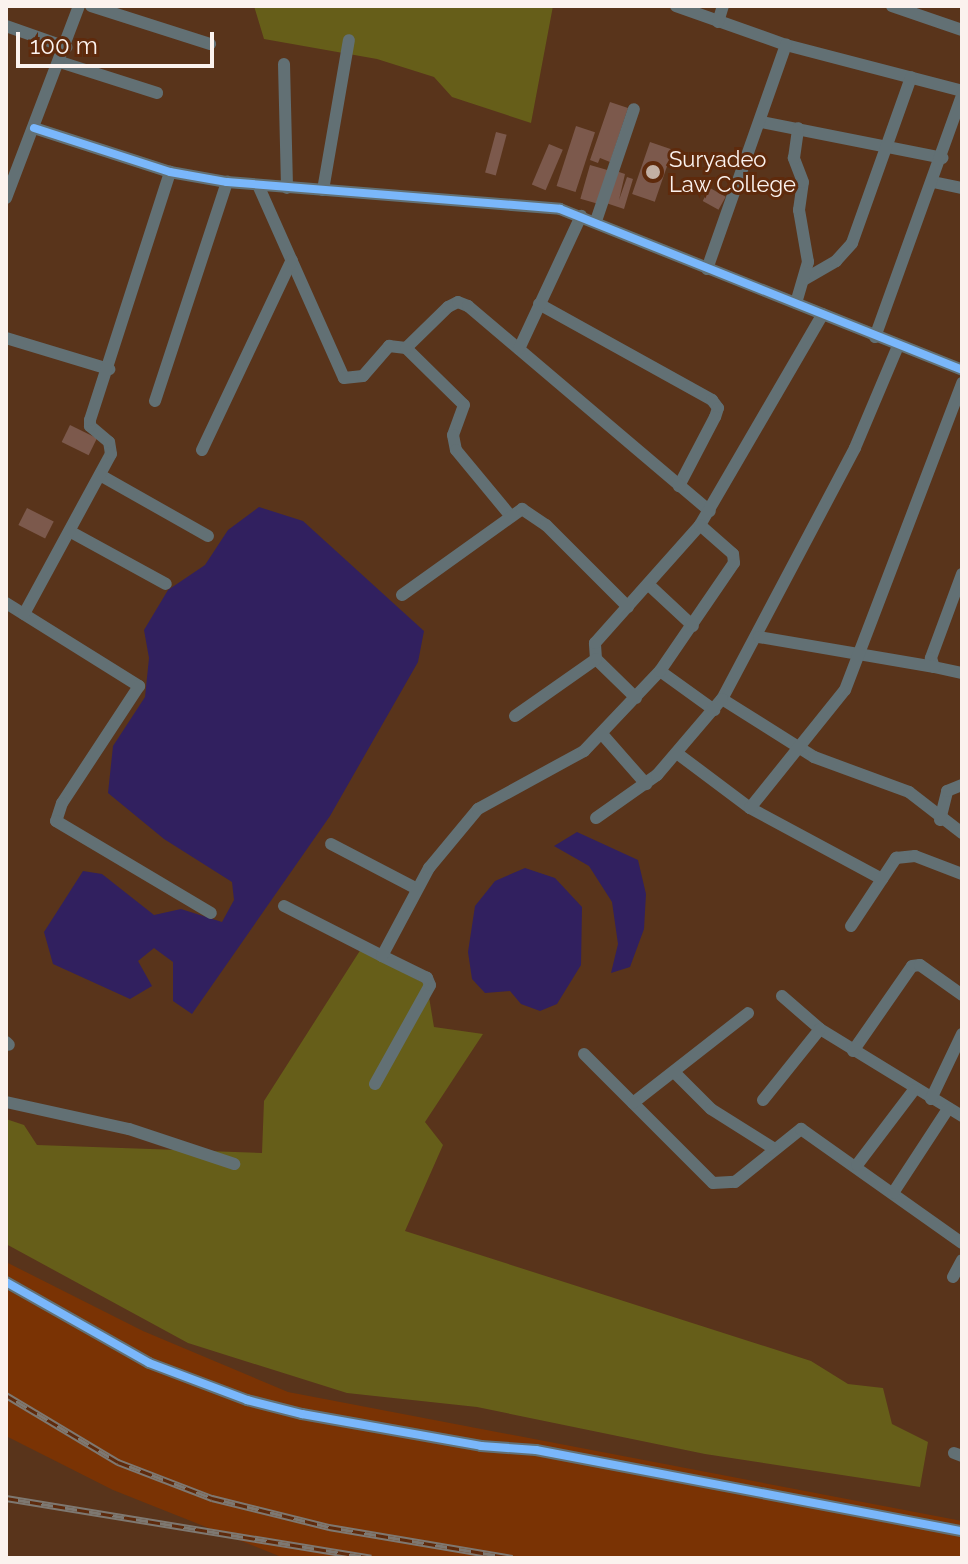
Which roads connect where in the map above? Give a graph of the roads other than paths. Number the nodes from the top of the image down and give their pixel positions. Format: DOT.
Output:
graph roads {
  1 [pos="79,6"];
  2 [pos="91,6"];
  3 [pos="676,6"];
  4 [pos="723,6"];
  5 [pos="892,6"];
  6 [pos="718,22"];
  7 [pos="6,26"];
  8 [pos="962,30"];
  9 [pos="349,40"];
  10 [pos="210,44"];
  11 [pos="786,45"];
  12 [pos="66,47"];
  13 [pos="60,62"];
  14 [pos="284,64"];
  15 [pos="911,77"];
  16 [pos="157,93"];
  17 [pos="961,101"];
  18 [pos="634,109"];
  19 [pos="761,122"];
  20 [pos="34,128"];
  21 [pos="798,128"];
  22 [pos="888,145"];
  23 [pos="942,158"];
  24 [pos="170,172"];
  25 [pos="227,182"];
  26 [pos="933,182"];
  27 [pos="258,185"];
  28 [pos="287,188"];
  29 [pos="962,188"];
  30 [pos="323,190"];
  31 [pos="6,198"];
  32 [pos="581,216"];
  33 [pos="596,221"];
  34 [pos="292,260"];
  35 [pos="707,269"];
  36 [pos="805,279"];
  37 [pos="796,303"];
  38 [pos="539,304"];
  39 [pos="823,314"];
  40 [pos="875,337"];
  41 [pos="6,338"];
  42 [pos="898,346"];
  43 [pos="406,348"];
  44 [pos="519,349"];
  45 [pos="109,369"];
  46 [pos="962,370"];
  47 [pos="962,383"];
  48 [pos="155,401"];
  49 [pos="202,450"];
  50 [pos="100,475"];
  51 [pos="679,486"];
  52 [pos="710,511"];
  53 [pos="509,514"];
  54 [pos="700,525"];
  55 [pos="71,532"];
  56 [pos="208,536"];
  57 [pos="962,574"];
  58 [pos="166,584"];
  59 [pos="649,585"];
  60 [pos="402,595"];
  61 [pos="6,603"];
  62 [pos="628,607"];
  63 [pos="24,614"];
  64 [pos="693,626"];
  65 [pos="759,637"];
  66 [pos="858,655"];
  67 [pos="596,659"];
  68 [pos="934,667"];
  69 [pos="660,671"];
  70 [pos="962,673"];
  71 [pos="636,698"];
  72 [pos="718,704"];
  73 [pos="515,716"];
  74 [pos="602,734"];
  75 [pos="801,749"];
  76 [pos="678,754"];
  77 [pos="646,784"];
  78 [pos="962,785"];
  79 [pos="750,808"];
  80 [pos="596,818"];
  81 [pos="940,820"];
  82 [pos="962,833"];
  83 [pos="331,844"];
  84 [pos="962,874"];
  85 [pos="882,879"];
  86 [pos="417,889"];
  87 [pos="284,906"];
  88 [pos="211,913"];
  89 [pos="851,926"];
  90 [pos="382,956"];
  91 [pos="962,995"];
  92 [pos="782,996"];
  93 [pos="748,1013"];
  94 [pos="820,1029"];
  95 [pos="962,1034"];
  96 [pos="853,1051"];
  97 [pos="584,1054"];
  98 [pos="674,1072"];
  99 [pos="375,1084"];
  100 [pos="914,1090"];
  101 [pos="931,1099"];
  102 [pos="763,1100"];
  103 [pos="6,1102"];
  104 [pos="633,1103"];
  105 [pos="948,1109"];
  106 [pos="962,1116"];
  107 [pos="773,1148"];
  108 [pos="234,1164"];
  109 [pos="857,1165"];
  110 [pos="893,1193"];
  111 [pos="962,1243"];
  112 [pos="962,1260"];
  113 [pos="953,1277"];
  114 [pos="6,1282"];
  115 [pos="962,1531"];
  1 -- 12 [label="street"];
  2 -- 10 [label="street"];
  3 -- 6 [label="street"];
  4 -- 6 [label="street"];
  5 -- 8 [label="street"];
  6 -- 11 [label="street"];
  7 -- 12 [label="street"];
  9 -- 30 [label="street"];
  11 -- 15 [label="street"];
  11 -- 19 [label="street"];
  12 -- 13 [label="street"];
  13 -- 16 [label="street"];
  13 -- 20 [label="street"];
  14 -- 28 [label="street"];
  15 -- 17 [label="street"];
  15 -- 22 [label="street"];
  17 -- 23 [label="street"];
  18 -- 33 [label="street"];
  19 -- 21 [label="street"];
  19 -- 35 [label="street"];
  20 -- 24 [label="street"];
  20 -- 31 [label="street"];
  21 -- 22 [label="street"];
  21 -- 36 [label="street"];
  22 -- 23 [label="street"];
  22 -- 36 [label="street"];
  23 -- 26 [label="street"];
  24 -- 25 [label="street"];
  24 -- 45 [label="street"];
  25 -- 27 [label="street"];
  25 -- 48 [label="street"];
  26 -- 29 [label="street"];
  26 -- 40 [label="street"];
  27 -- 28 [label="street"];
  27 -- 34 [label="street"];
  28 -- 30 [label="street"];
  30 -- 32 [label="street"];
  32 -- 33 [label="street"];
  32 -- 38 [label="street"];
  33 -- 35 [label="street"];
  34 -- 43 [label="street"];
  34 -- 49 [label="street"];
  35 -- 37 [label="street"];
  36 -- 37 [label="street"];
  37 -- 39 [label="street"];
  38 -- 44 [label="street"];
  38 -- 51 [label="street"];
  39 -- 40 [label="street"];
  39 -- 52 [label="street"];
  40 -- 42 [label="street"];
  41 -- 45 [label="street"];
  42 -- 46 [label="street"];
  42 -- 65 [label="street"];
  43 -- 44 [label="street"];
  43 -- 53 [label="street"];
  44 -- 51 [label="street"];
  45 -- 50 [label="street"];
  47 -- 66 [label="street"];
  50 -- 55 [label="street"];
  50 -- 56 [label="street"];
  51 -- 52 [label="street"];
  52 -- 54 [label="street"];
  53 -- 60 [label="street"];
  53 -- 62 [label="street"];
  54 -- 59 [label="street"];
  54 -- 64 [label="street"];
  55 -- 58 [label="street"];
  55 -- 63 [label="street"];
  57 -- 68 [label="street"];
  59 -- 62 [label="street"];
  59 -- 64 [label="street"];
  61 -- 63 [label="street"];
  62 -- 67 [label="street"];
  63 -- 88 [label="street"];
  64 -- 69 [label="street"];
  65 -- 66 [label="street"];
  65 -- 72 [label="street"];
  66 -- 68 [label="street"];
  66 -- 75 [label="street"];
  67 -- 71 [label="street"];
  67 -- 73 [label="street"];
  68 -- 70 [label="street"];
  69 -- 71 [label="street"];
  69 -- 72 [label="street"];
  71 -- 74 [label="street"];
  72 -- 75 [label="street"];
  72 -- 76 [label="street"];
  74 -- 77 [label="street"];
  74 -- 86 [label="street"];
  75 -- 79 [label="street"];
  75 -- 81 [label="street"];
  76 -- 77 [label="street"];
  76 -- 79 [label="street"];
  77 -- 80 [label="street"];
  78 -- 81 [label="street"];
  79 -- 85 [label="street"];
  81 -- 82 [label="street"];
  83 -- 86 [label="street"];
  84 -- 85 [label="street"];
  85 -- 89 [label="street"];
  86 -- 90 [label="street"];
  87 -- 90 [label="street"];
  90 -- 99 [label="street"];
  91 -- 96 [label="street"];
  92 -- 94 [label="street"];
  93 -- 98 [label="street"];
  94 -- 96 [label="street"];
  94 -- 102 [label="street"];
  95 -- 101 [label="street"];
  96 -- 100 [label="street"];
  97 -- 104 [label="street"];
  98 -- 104 [label="street"];
  98 -- 107 [label="street"];
  100 -- 101 [label="street"];
  100 -- 109 [label="street"];
  101 -- 105 [label="street"];
  103 -- 108 [label="street"];
  104 -- 107 [label="street"];
  105 -- 106 [label="street"];
  105 -- 110 [label="street"];
  107 -- 109 [label="street"];
  109 -- 110 [label="street"];
  110 -- 111 [label="street"];
  112 -- 113 [label="street"];
  114 -- 115 [label="street"];
}
